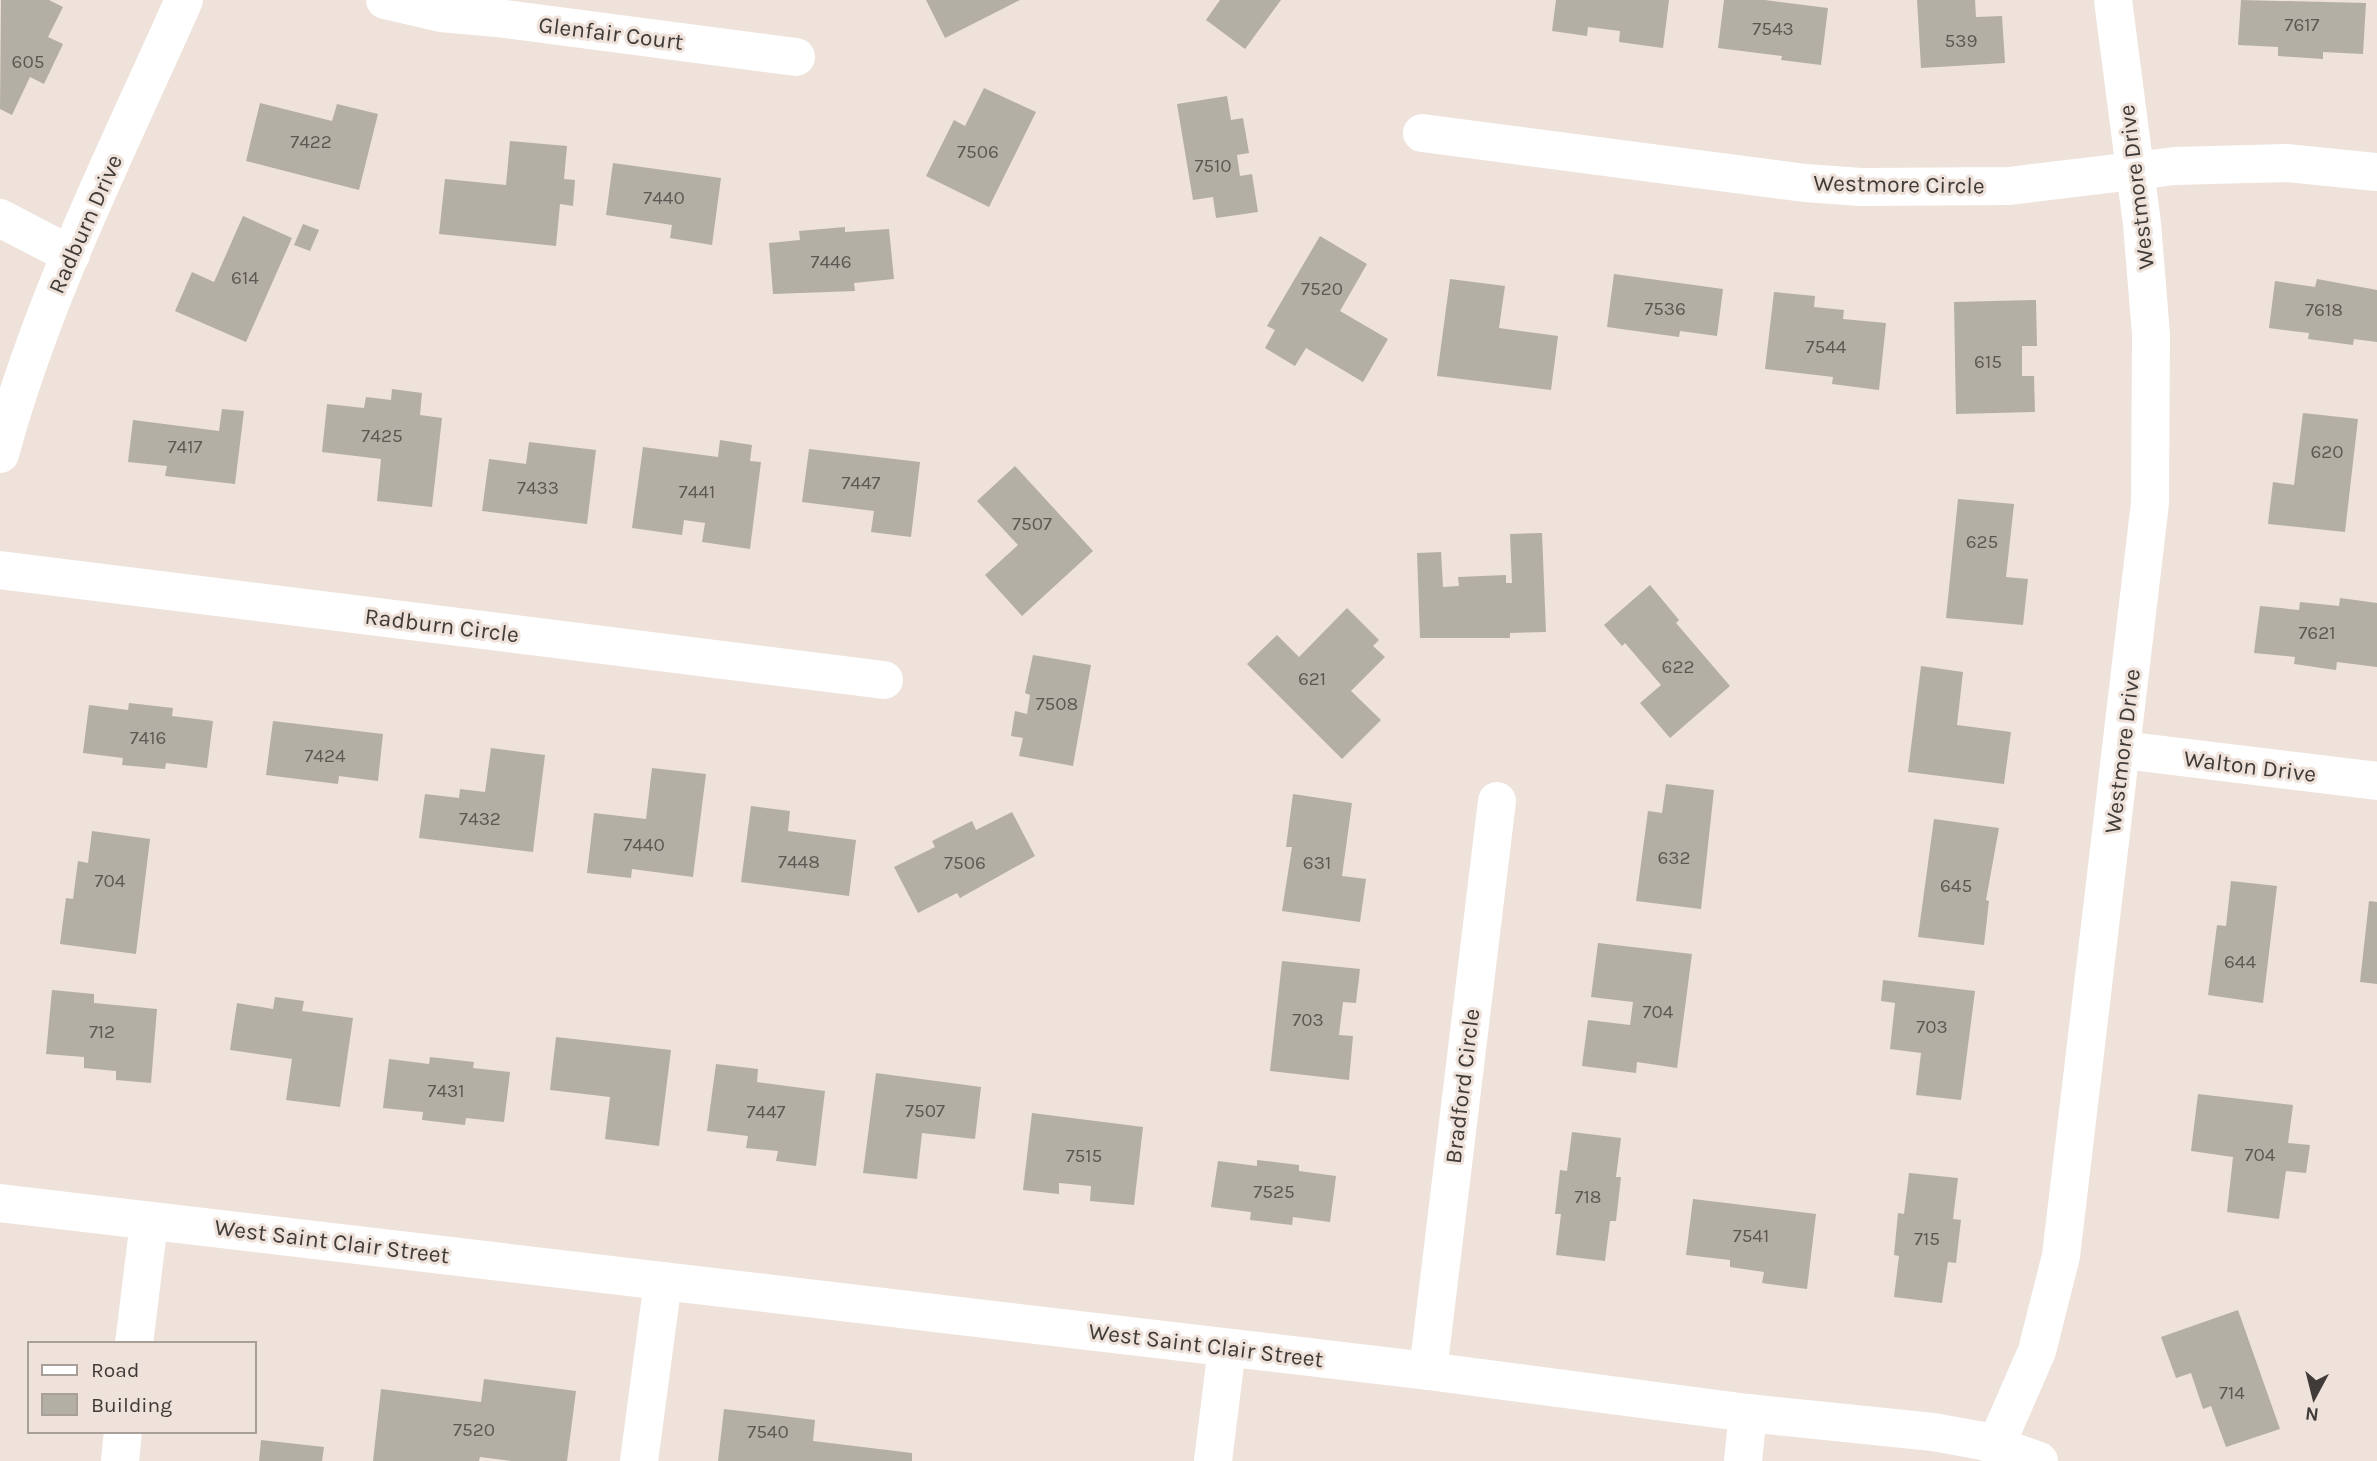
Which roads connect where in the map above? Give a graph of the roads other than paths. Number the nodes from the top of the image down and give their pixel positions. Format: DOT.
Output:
graph roads {
  1 [pos="184,0"];
  2 [pos="385,0"];
  3 [pos="2113,0"];
  4 [pos="796,57"];
  5 [pos="1422,133"];
  6 [pos="2134,170"];
  7 [pos="2377,172"];
  8 [pos="0,218"];
  9 [pos="71,255"];
  10 [pos="0,454"];
  11 [pos="0,570"];
  12 [pos="884,680"];
  13 [pos="2123,750"];
  14 [pos="2377,781"];
  15 [pos="1497,801"];
  16 [pos="0,1203"];
  17 [pos="149,1222"];
  18 [pos="663,1280"];
  19 [pos="134,1342"];
  20 [pos="1227,1348"];
  21 [pos="1428,1371"];
  22 [pos="1748,1413"];
  23 [pos="124,1433"];
  24 [pos="1996,1446"];
  25 [pos="120,1461"];
  26 [pos="639,1461"];
  27 [pos="1213,1461"];
  28 [pos="1743,1461"];
  29 [pos="2039,1461"];
  1 -- 9 [label="street, Radburn Drive"];
  2 -- 4 [label="street, Glenfair Court"];
  3 -- 6 [label="street, Westmore Drive"];
  5 -- 6 [label="street, Westmore Circle"];
  6 -- 7 [label="street, Westmore Circle"];
  6 -- 13 [label="street, Westmore Drive"];
  8 -- 9 [label="street"];
  9 -- 10 [label="street, Radburn Drive"];
  11 -- 12 [label="street, Radburn Circle"];
  13 -- 14 [label="street, Walton Drive"];
  13 -- 24 [label="street, Westmore Drive"];
  15 -- 21 [label="street, Bradford Circle"];
  16 -- 17 [label="street, West Saint Clair Street"];
  17 -- 18 [label="street, West Saint Clair Street"];
  17 -- 19 [label="street"];
  18 -- 20 [label="street, West Saint Clair Street"];
  18 -- 26 [label="street"];
  20 -- 21 [label="street, West Saint Clair Street"];
  20 -- 27 [label="street"];
  21 -- 22 [label="street, West Saint Clair Street"];
  22 -- 24 [label="street, West Saint Clair Street"];
  22 -- 28 [label="street"];
  23 -- 25 [label="street"];
  24 -- 29 [label="street"];
}
